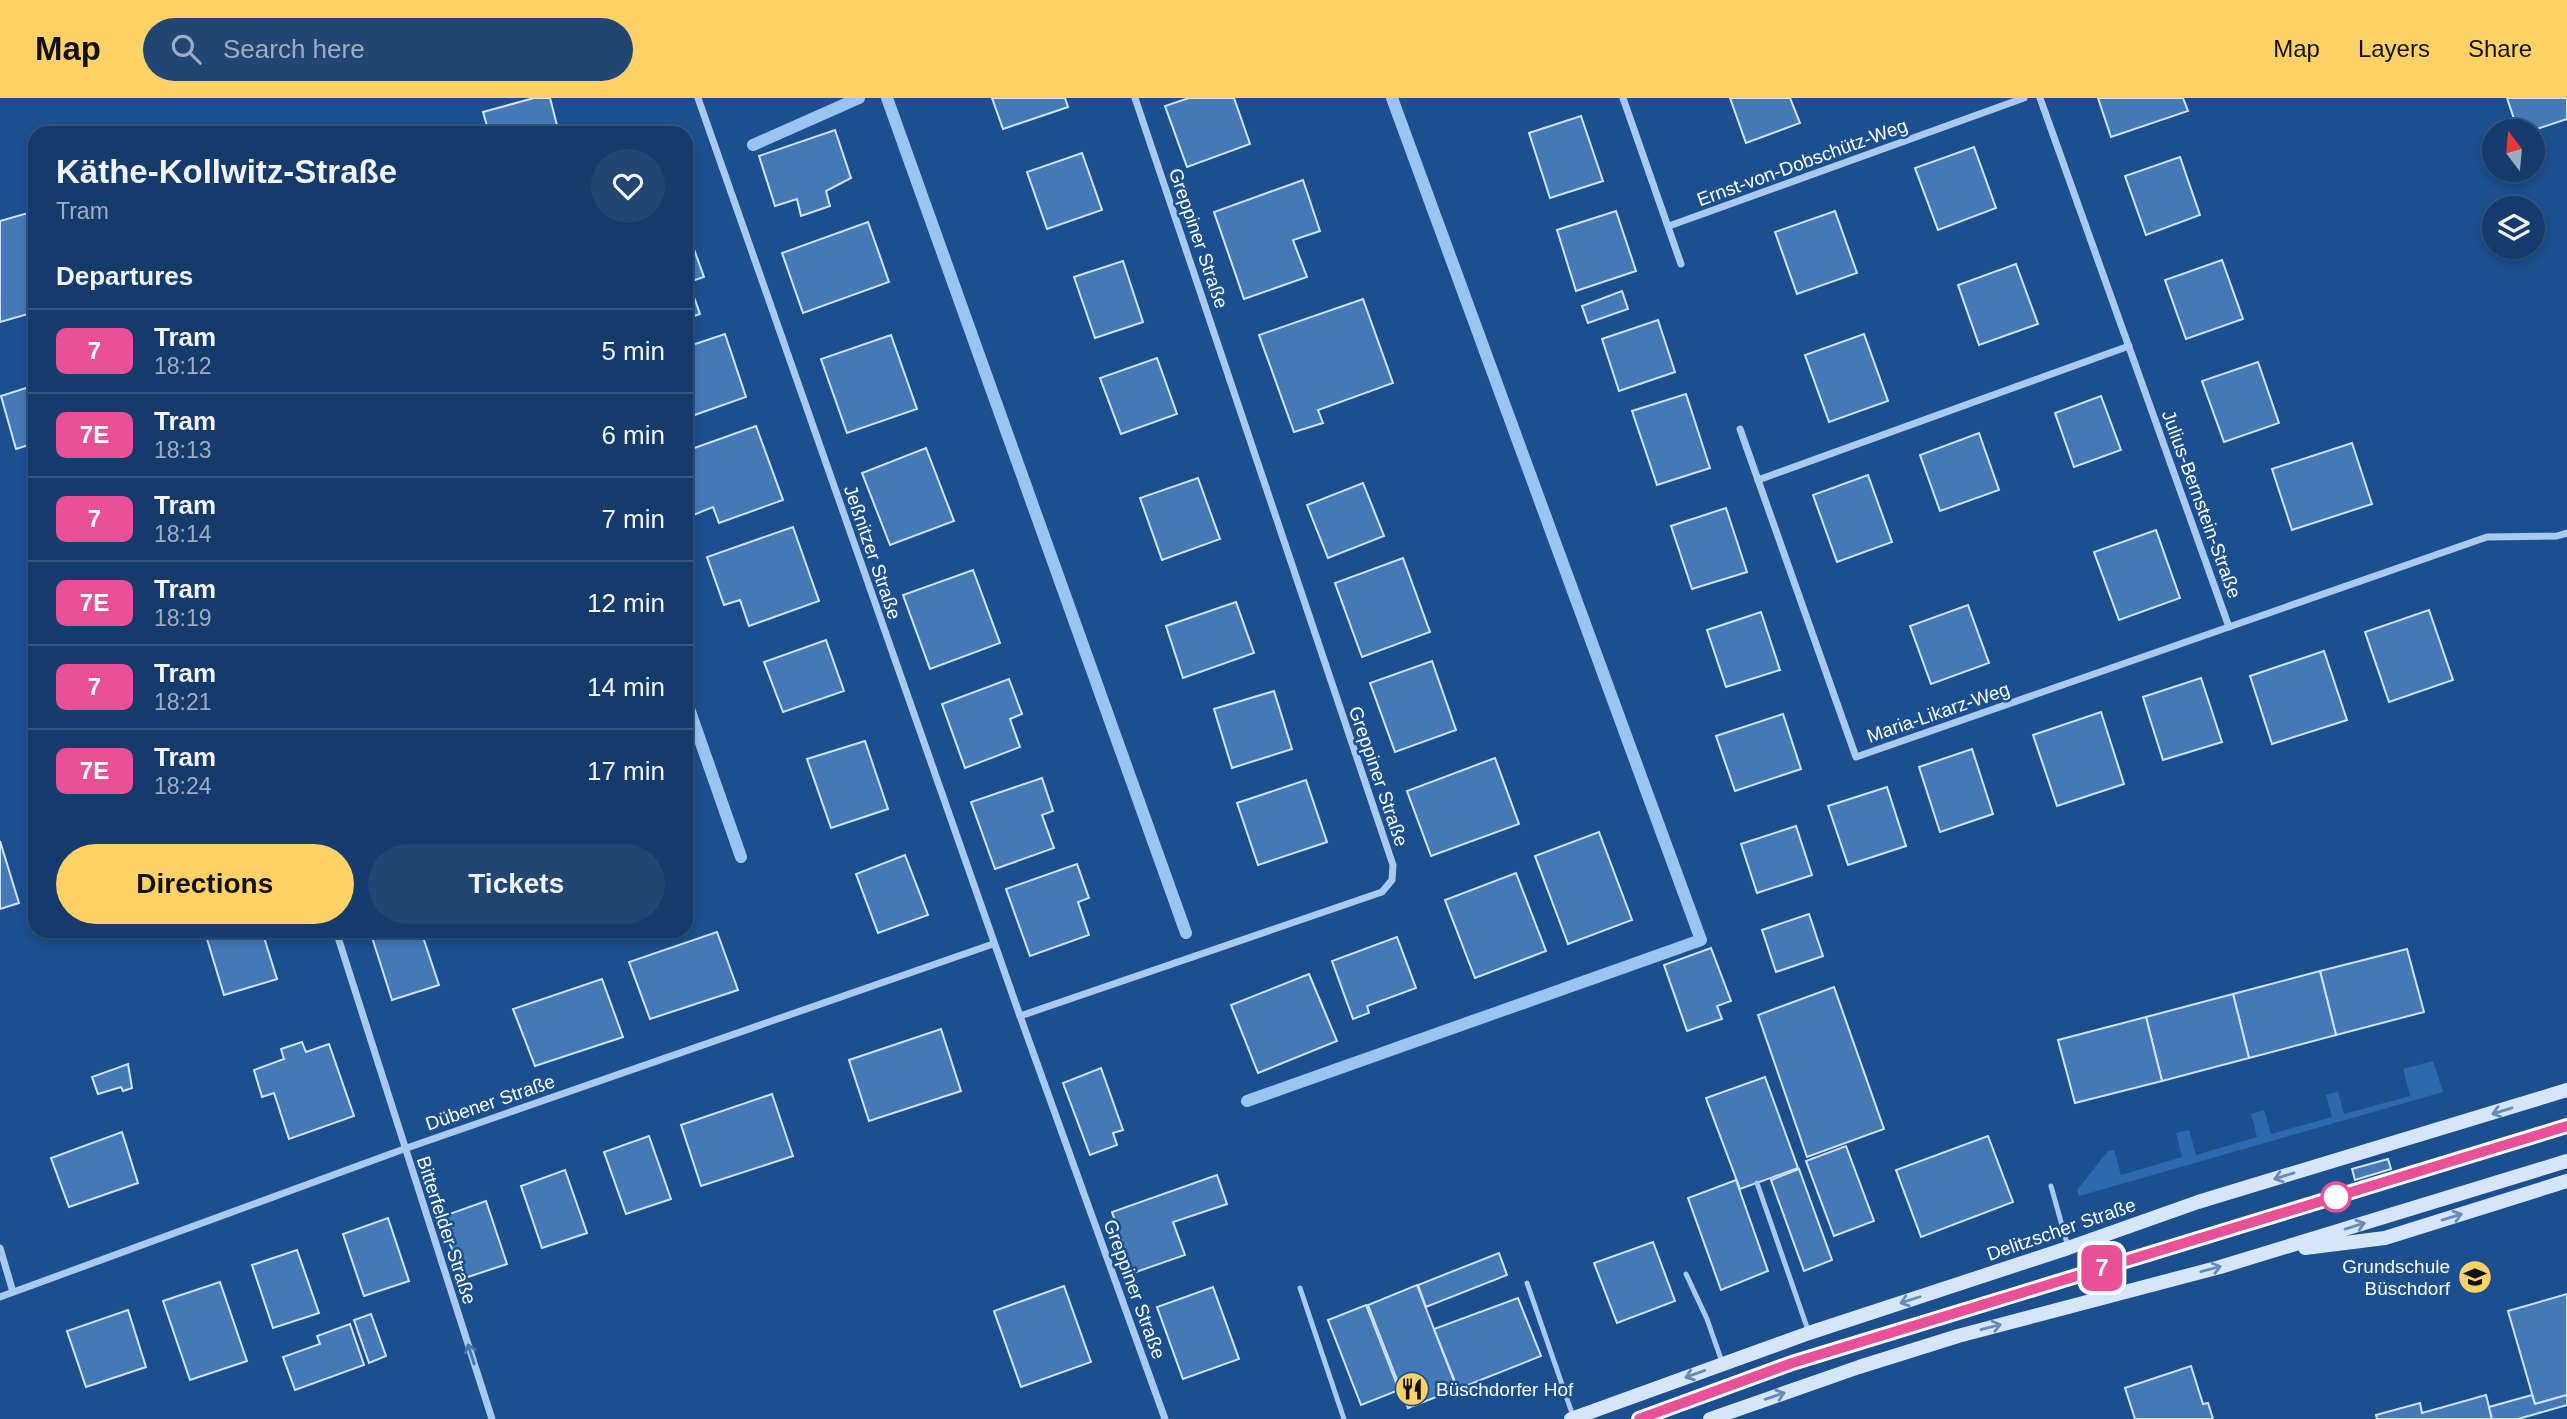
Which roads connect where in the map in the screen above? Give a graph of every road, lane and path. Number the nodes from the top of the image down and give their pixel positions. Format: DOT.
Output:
graph roads {
  1 [pos="698,98"];
  2 [pos="1135,98"];
  3 [pos="1623,98"];
  4 [pos="2024,98"];
  5 [pos="2040,98"];
  6 [pos="1668,226"];
  7 [pos="1681,264"];
  8 [pos="2129,346"];
  9 [pos="1740,429"];
  10 [pos="1758,480"];
  11 [pos="2567,534"];
  12 [pos="2229,627"];
  13 [pos="338,938"];
  14 [pos="993,944"];
  15 [pos="1020,1016"];
  16 [pos="2567,1090"];
  17 [pos="404,1149"];
  18 [pos="2567,1161"];
  19 [pos="2567,1181"];
  20 [pos="1757,1183"];
  21 [pos="2051,1186"];
  22 [pos="0,1248"];
  23 [pos="2068,1248"];
  24 [pos="2266,1253"];
  25 [pos="1686,1274"];
  26 [pos="1527,1283"];
  27 [pos="1300,1288"];
  28 [pos="13,1292"];
  29 [pos="0,1297"];
  30 [pos="1809,1333"];
  31 [pos="1723,1365"];
  32 [pos="492,1419"];
  33 [pos="1165,1419"];
  34 [pos="1344,1419"];
  35 [pos="1572,1419"];
  36 [pos="1710,1419"];
  1 -- 14 [label="street, Jeßnitzer Straße"];
  2 -- 15 [label="street, Greppiner Straße"];
  3 -- 6 [label="street"];
  4 -- 6 [label="street, Ernst-von-Dobschütz-Weg"];
  5 -- 8 [label="street, Julius-Bernstein-Straße"];
  6 -- 7 [label="street"];
  8 -- 10 [label="street"];
  8 -- 12 [label="street, Julius-Bernstein-Straße"];
  9 -- 10 [label="street, Maria-Likarz-Weg"];
  10 -- 12 [label="street, Maria-Likarz-Weg"];
  11 -- 12 [label="street, Julius-Bernstein-Straße"];
  13 -- 17 [label="street, Bitterfelder Straße"];
  14 -- 15 [label="street, Jeßnitzer Straße"];
  14 -- 17 [label="street, Dübener Straße"];
  15 -- 33 [label="street, Greppiner Straße"];
  16 -- 23 [label="main road, Delitzscher Straße, one-way"];
  17 -- 28 [label="street, Dübener Straße"];
  32 -- 17 [label="street, Bitterfelder Straße, one-way"];
  24 -- 18 [label="main road, one-way"];
  24 -- 19 [label="main road, one-way"];
  20 -- 30 [label="lane"];
  21 -- 23 [label="lane"];
  22 -- 28 [label="street"];
  23 -- 30 [label="main road, Delitzscher Straße, one-way"];
  36 -- 24 [label="main road, one-way"];
  25 -- 31 [label="lane"];
  26 -- 35 [label="lane"];
  27 -- 34 [label="lane"];
  28 -- 29 [label="street, Dübener Straße"];
  30 -- 31 [label="main road, Delitzscher Straße"];
  31 -- 35 [label="main road, Delitzscher Straße, one-way"];
}
